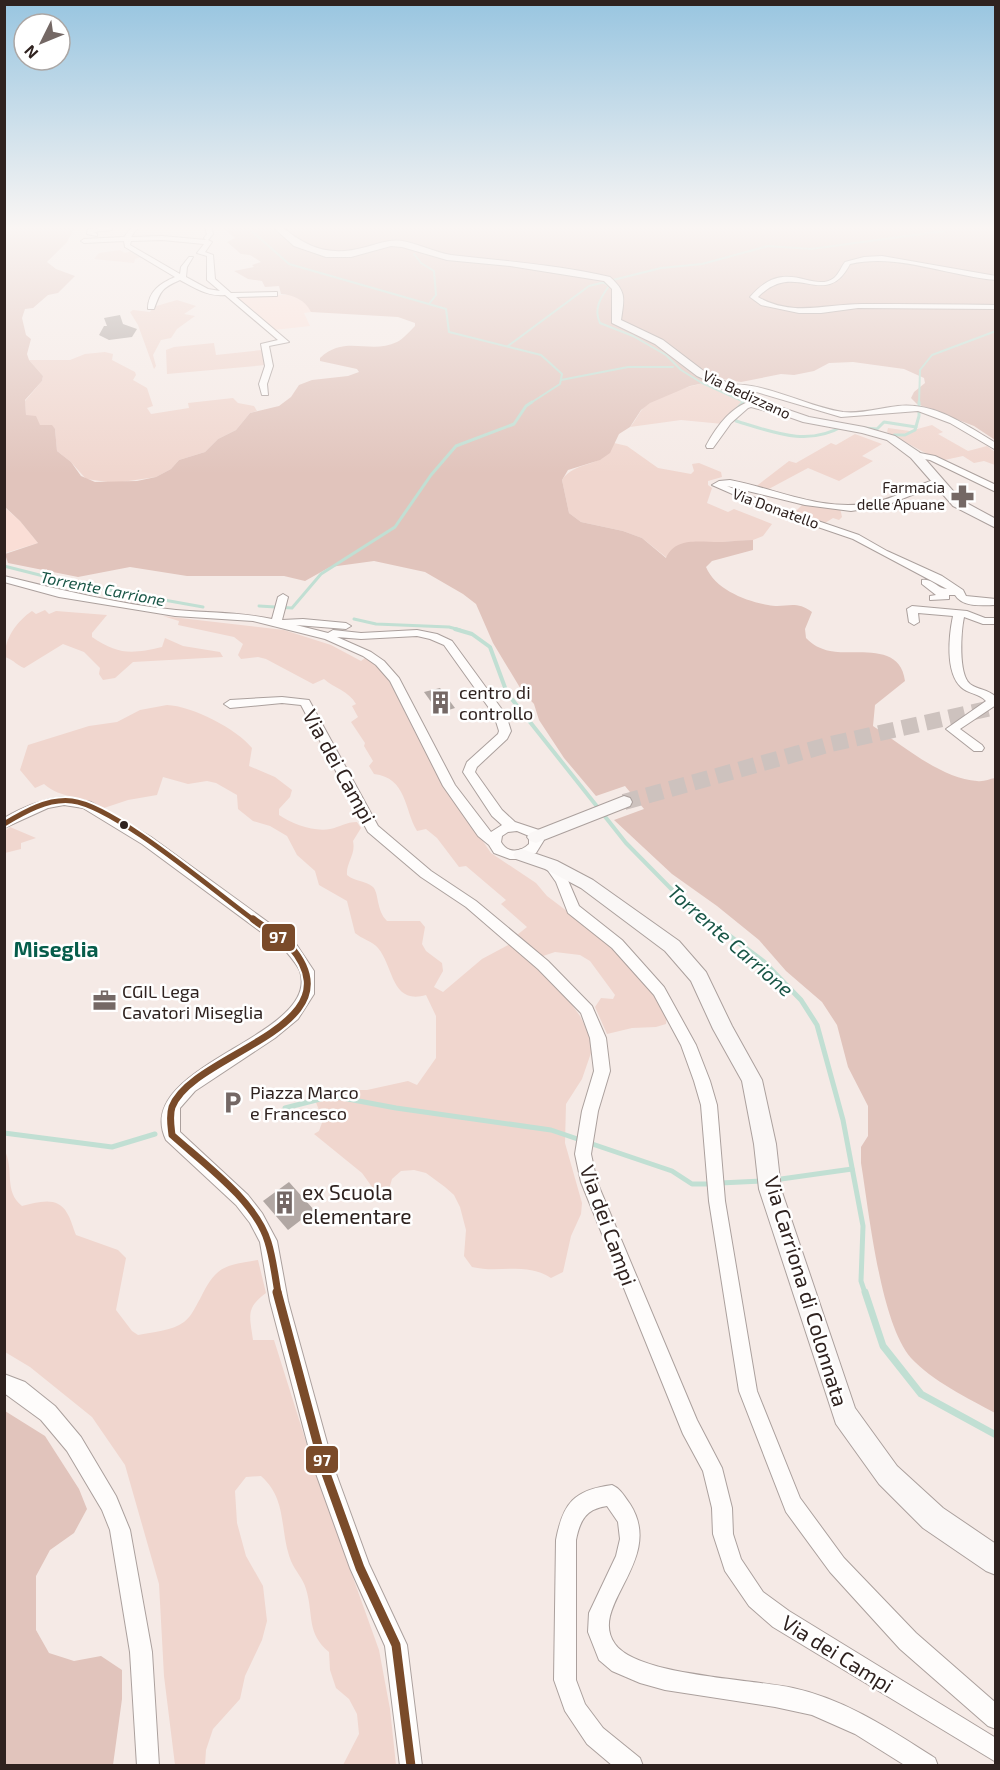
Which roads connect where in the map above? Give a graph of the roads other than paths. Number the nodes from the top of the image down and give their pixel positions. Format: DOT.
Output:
graph roads {
  1 [pos="247,310"];
  2 [pos="618,310"];
  3 [pos="793,310"];
  4 [pos="831,310"];
  5 [pos="725,387"];
  6 [pos="266,393"];
  7 [pos="789,414"];
  8 [pos="710,446"];
  9 [pos="996,447"];
  10 [pos="915,454"];
  11 [pos="937,482"];
  12 [pos="996,489"];
  13 [pos="996,524"];
  14 [pos="4,579"];
  15 [pos="926,582"];
  16 [pos="940,590"];
  17 [pos="284,597"];
  18 [pos="996,602"];
  19 [pos="959,614"];
  20 [pos="996,621"];
  21 [pos="914,622"];
  22 [pos="276,623"];
  23 [pos="295,629"];
  24 [pos="369,629"];
  25 [pos="406,633"];
  26 [pos="380,663"];
  27 [pos="230,704"];
  28 [pos="978,748"];
  29 [pos="619,803"];
  30 [pos="4,824"];
  31 [pos="511,826"];
  32 [pos="494,842"];
  33 [pos="531,842"];
  34 [pos="551,865"];
  35 [pos="4,1383"];
  36 [pos="996,1561"];
  37 [pos="996,1718"];
  38 [pos="996,1751"];
  39 [pos="148,1766"];
  40 [pos="411,1766"];
  41 [pos="633,1766"];
  42 [pos="927,1766"];
  1 -- 6 [label="street"];
  2 -- 5 [label="street, Via Bedizzano"];
  3 -- 4 [label="street"];
  5 -- 7 [label="street, Via Bedizzano"];
  5 -- 9 [label="street"];
  7 -- 8 [label="street"];
  7 -- 10 [label="street, Via Bedizzano"];
  10 -- 11 [label="street, Via Bedizzano"];
  10 -- 12 [label="street"];
  11 -- 13 [label="street, Via Bedizzano"];
  11 -- 16 [label="street, Via Donatello"];
  14 -- 22 [label="street, Via Carriona di Colonnata"];
  15 -- 16 [label="street"];
  16 -- 18 [label="street"];
  17 -- 22 [label="street"];
  19 -- 20 [label="street"];
  19 -- 21 [label="street"];
  19 -- 28 [label="street"];
  22 -- 23 [label="street, Via Carriona di Colonnata"];
  22 -- 24 [label="street"];
  23 -- 25 [label="street, Via Carriona di Colonnata"];
  23 -- 26 [label="street, Via Carriona di Colonnata"];
  25 -- 26 [label="street"];
  25 -- 31 [label="street, Via Carriona di Colonnata"];
  26 -- 32 [label="street, Via Carriona di Colonnata"];
  27 -- 38 [label="street, Via dei Campi"];
  29 -- 33 [label="street"];
  30 -- 40 [label="street"];
  31 -- 32 [label="street"];
  31 -- 33 [label="street, Via Carriona di Colonnata"];
  32 -- 33 [label="street, Via Carriona di Colonnata"];
  33 -- 34 [label="street, Via Carriona di Colonnata"];
  34 -- 36 [label="street, Via Carriona di Colonnata"];
  34 -- 37 [label="street"];
  35 -- 39 [label="street"];
  41 -- 42 [label="street"];
}
